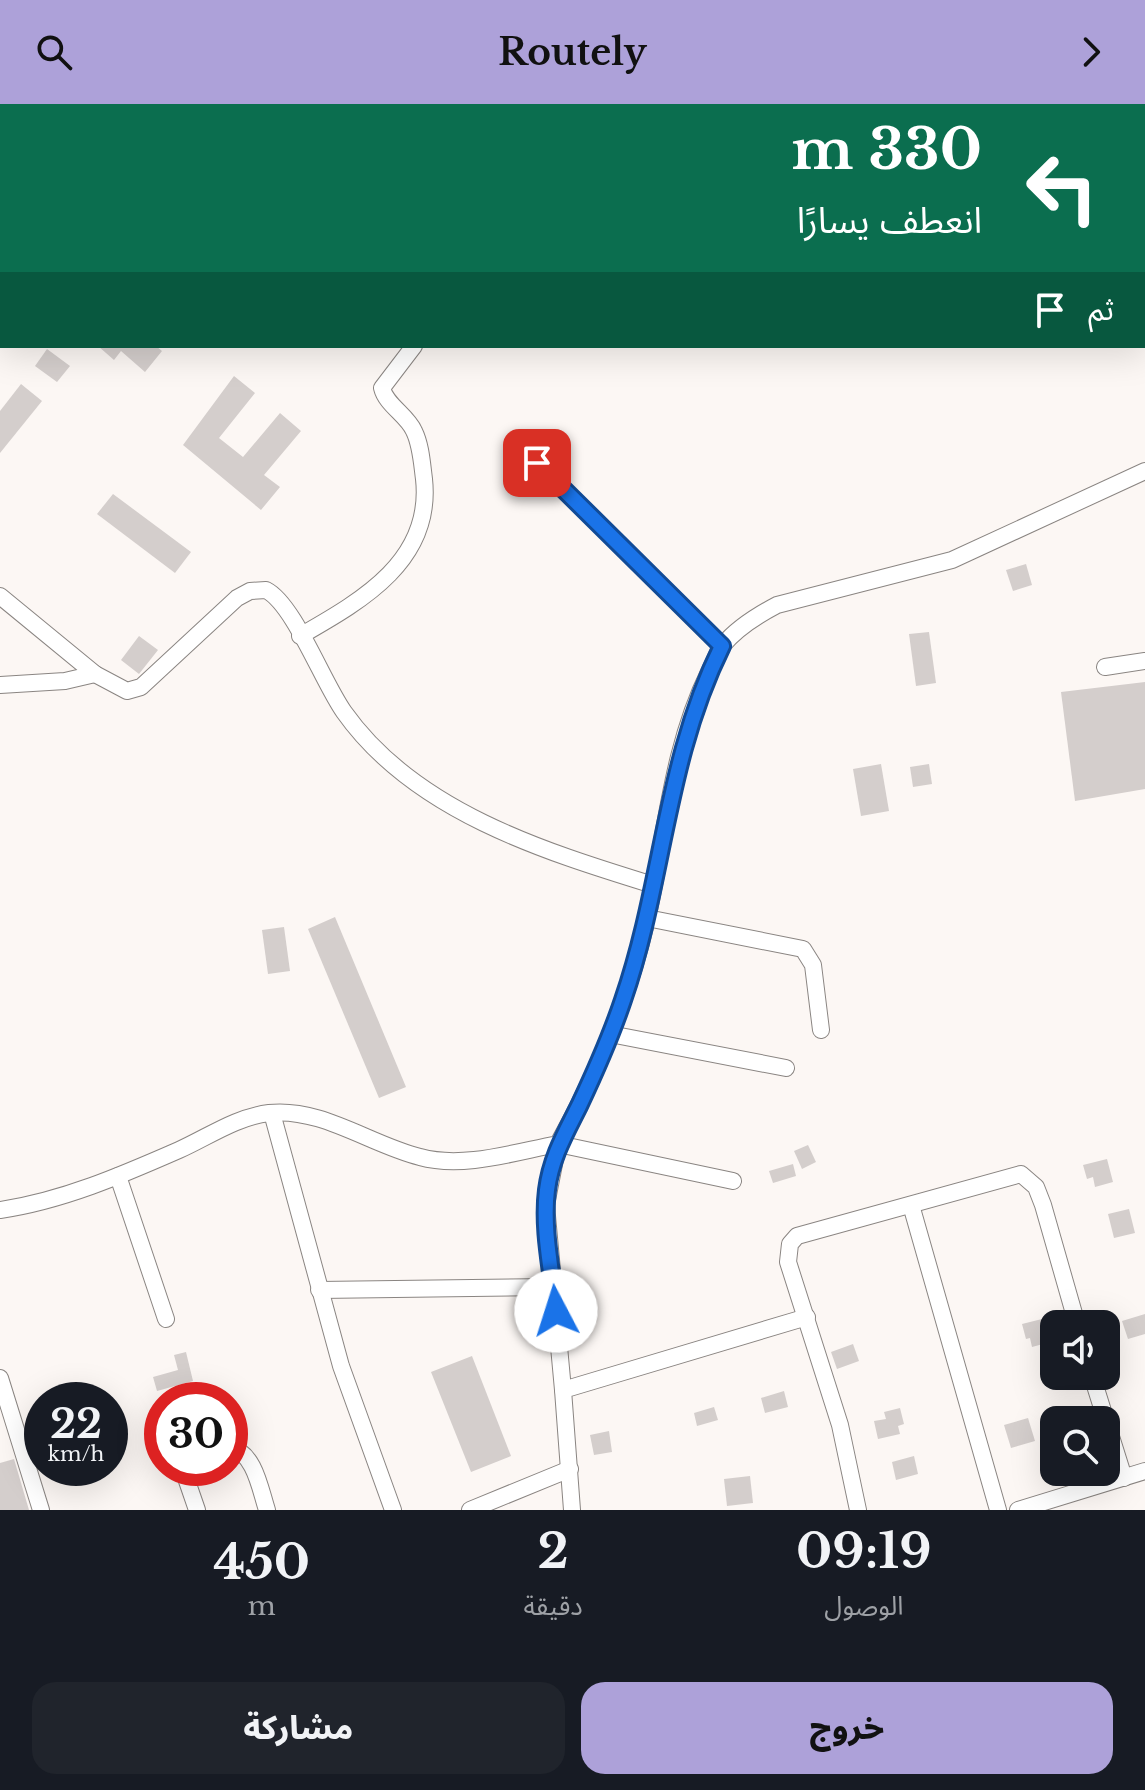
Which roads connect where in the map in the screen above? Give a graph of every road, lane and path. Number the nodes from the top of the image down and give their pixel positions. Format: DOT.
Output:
graph roads {
  1 [pos="412,348"];
  2 [pos="515,441"];
  3 [pos="1145,471"];
  4 [pos="0,596"];
  5 [pos="300,636"];
  6 [pos="722,646"];
  7 [pos="1145,661"];
  8 [pos="1105,667"];
  9 [pos="95,674"];
  10 [pos="0,685"];
  11 [pos="653,885"];
  12 [pos="647,918"];
  13 [pos="821,1030"];
  14 [pos="610,1034"];
  15 [pos="786,1068"];
  16 [pos="272,1113"];
  17 [pos="558,1144"];
  18 [pos="118,1176"];
  19 [pos="733,1181"];
  20 [pos="911,1205"];
  21 [pos="0,1210"];
  22 [pos="553,1287"];
  23 [pos="319,1290"];
  24 [pos="1073,1310"];
  25 [pos="807,1317"];
  26 [pos="166,1319"];
  27 [pos="0,1378"];
  28 [pos="563,1390"];
  29 [pos="1096,1390"];
  30 [pos="248,1459"];
  31 [pos="570,1469"];
  32 [pos="1145,1471"];
  33 [pos="1124,1478"];
  34 [pos="189,1486"];
  35 [pos="41,1510"];
  36 [pos="197,1510"];
  37 [pos="267,1510"];
  38 [pos="393,1510"];
  39 [pos="470,1510"];
  40 [pos="572,1510"];
  41 [pos="858,1510"];
  42 [pos="998,1510"];
  43 [pos="1018,1510"];
  1 -- 5 [label="street"];
  2 -- 6 [label="street"];
  3 -- 6 [label="street"];
  4 -- 9 [label="street"];
  5 -- 9 [label="street"];
  5 -- 11 [label="street"];
  6 -- 11 [label="street"];
  7 -- 8 [label="street"];
  9 -- 10 [label="street"];
  11 -- 12 [label="street"];
  12 -- 13 [label="street"];
  12 -- 14 [label="street"];
  14 -- 15 [label="street"];
  14 -- 17 [label="street"];
  16 -- 17 [label="street"];
  16 -- 18 [label="street"];
  16 -- 23 [label="street"];
  17 -- 19 [label="street"];
  17 -- 22 [label="street"];
  18 -- 21 [label="street"];
  18 -- 26 [label="street"];
  20 -- 24 [label="street"];
  20 -- 25 [label="street"];
  20 -- 42 [label="street"];
  22 -- 23 [label="street"];
  22 -- 28 [label="street"];
  23 -- 38 [label="street"];
  25 -- 28 [label="street"];
  25 -- 41 [label="street"];
  27 -- 35 [label="street"];
  28 -- 31 [label="street"];
  29 -- 33 [label="street"];
  30 -- 37 [label="street"];
  31 -- 39 [label="street"];
  31 -- 40 [label="street"];
  32 -- 33 [label="street"];
  33 -- 43 [label="street"];
  34 -- 36 [label="street"];
}
